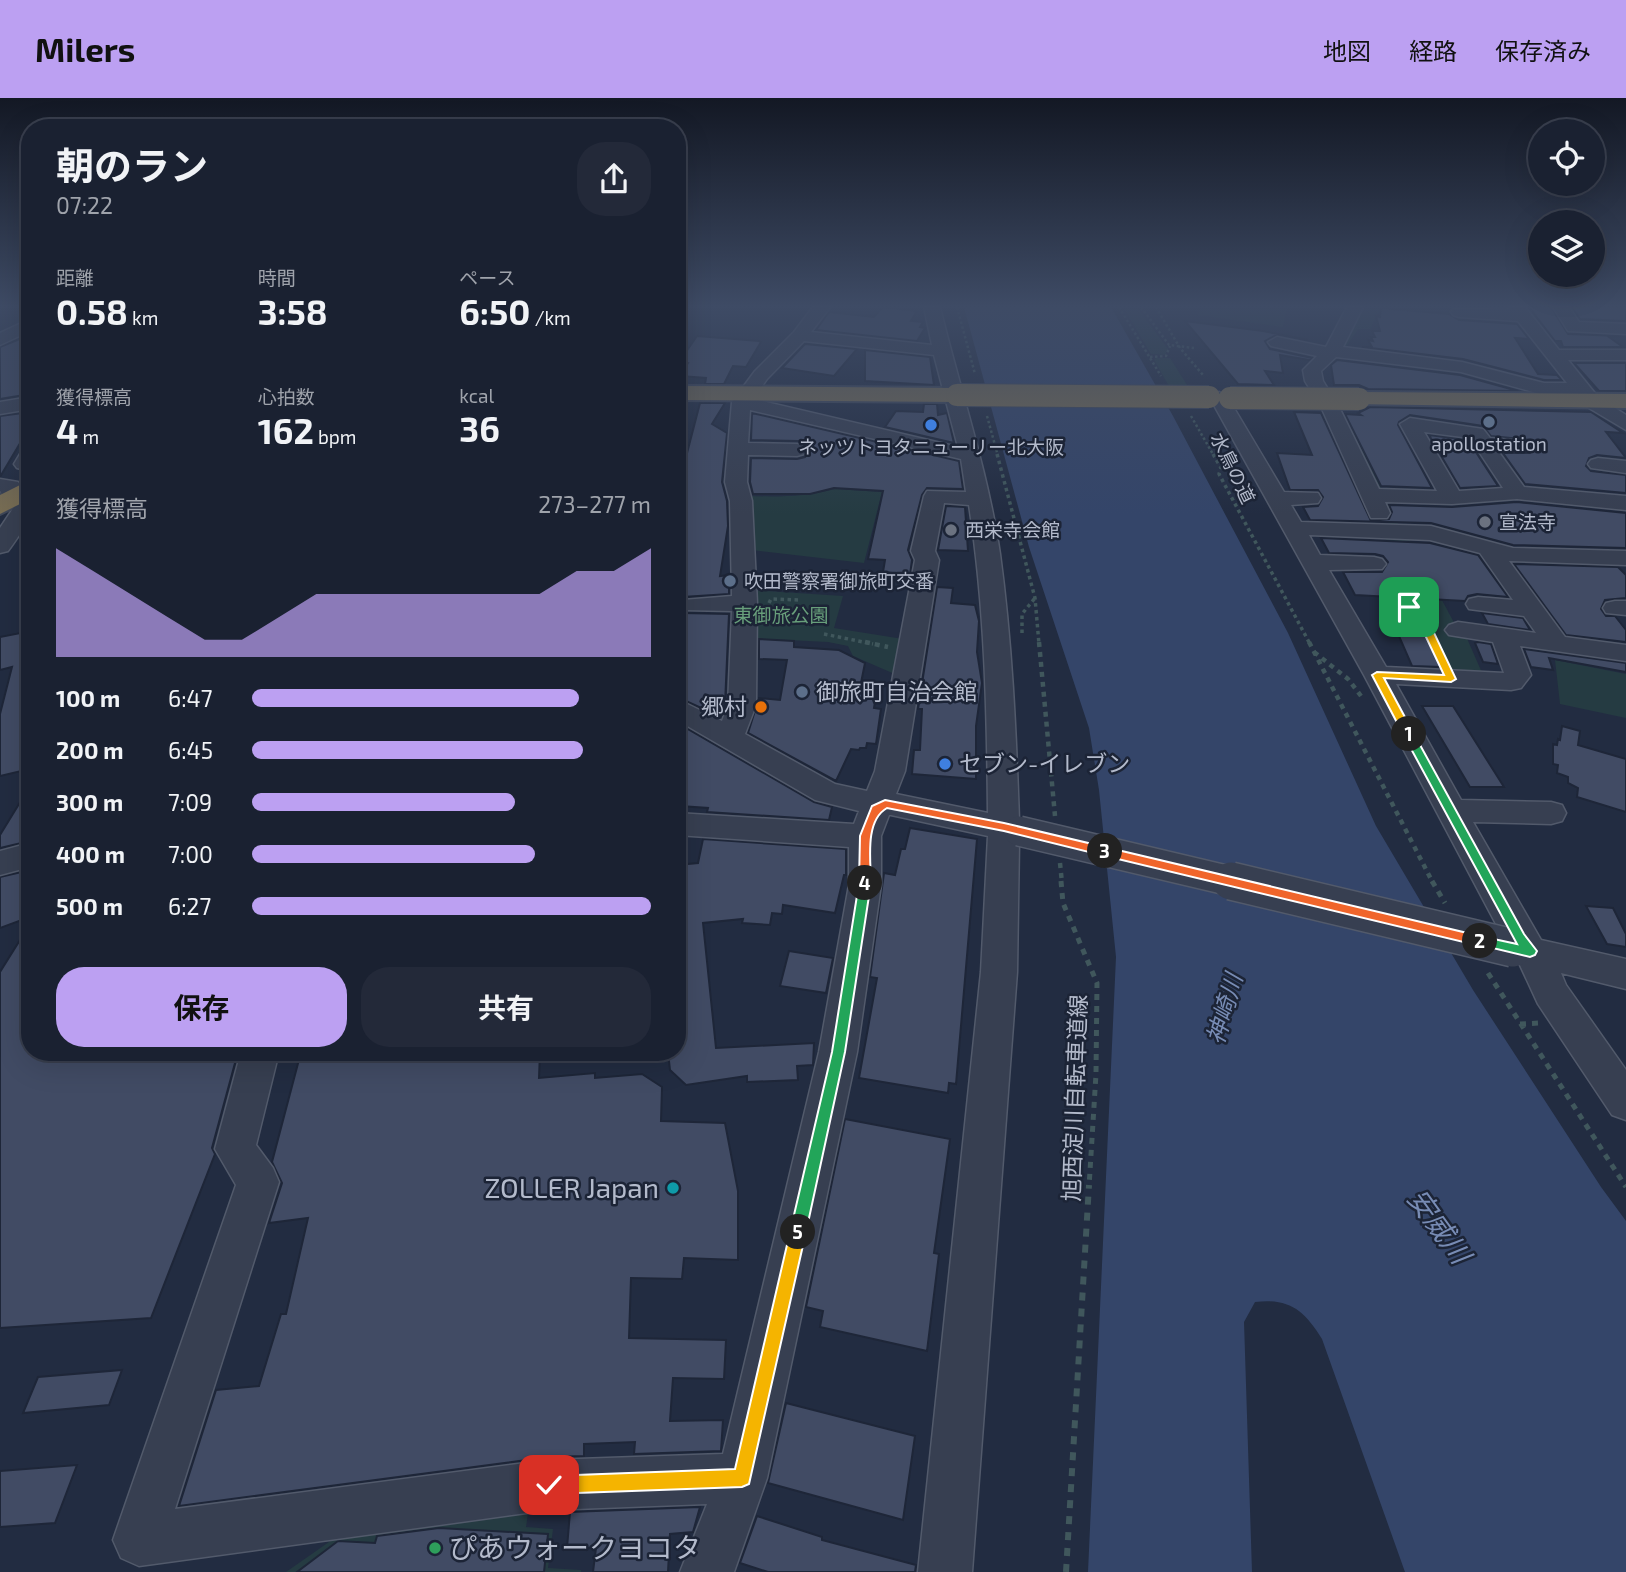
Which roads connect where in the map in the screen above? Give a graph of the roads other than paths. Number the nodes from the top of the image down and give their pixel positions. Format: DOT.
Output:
graph roads {
  1 [pos="760,376"];
  2 [pos="949,376"];
  3 [pos="1313,376"];
  4 [pos="1495,376"];
  5 [pos="1571,376"];
  6 [pos="1216,393"];
  7 [pos="686,394"];
  8 [pos="1586,394"];
  9 [pos="954,395"];
  10 [pos="744,398"];
  11 [pos="1626,401"];
  12 [pos="21,404"];
  13 [pos="0,408"];
  14 [pos="1255,423"];
  15 [pos="1626,424"];
  16 [pos="1484,444"];
  17 [pos="1523,446"];
  18 [pos="739,449"];
  19 [pos="797,450"];
  20 [pos="1251,452"];
  21 [pos="970,453"];
  22 [pos="1598,464"];
  23 [pos="1626,467"];
  24 [pos="1517,493"];
  25 [pos="1371,495"];
  26 [pos="1310,498"];
  27 [pos="1461,498"];
  28 [pos="1277,499"];
  29 [pos="980,500"];
  30 [pos="1626,503"];
  31 [pos="21,513"];
  32 [pos="1293,528"];
  33 [pos="1387,530"];
  34 [pos="1431,533"];
  35 [pos="1568,537"];
  36 [pos="0,546"];
  37 [pos="1489,550"];
  38 [pos="1626,558"];
  39 [pos="1312,562"];
  40 [pos="1586,563"];
  41 [pos="1374,564"];
  42 [pos="1489,599"];
  43 [pos="692,605"];
  44 [pos="756,605"];
  45 [pos="1531,609"];
  46 [pos="1458,630"];
  47 [pos="1503,636"];
  48 [pos="1556,643"];
  49 [pos="1626,653"];
  50 [pos="1377,675"];
  51 [pos="686,713"];
  52 [pos="729,738"];
  53 [pos="1450,811"];
  54 [pos="1551,813"];
  55 [pos="872,821"];
  56 [pos="686,824"];
  57 [pos="1011,829"];
  58 [pos="21,857"];
  59 [pos="0,863"];
  60 [pos="1522,950"];
  61 [pos="1626,974"];
  62 [pos="258,1061"];
  63 [pos="1615,1071"];
  64 [pos="1626,1102"];
  65 [pos="742,1478"];
  66 [pos="708,1572"];
  67 [pos="945,1572"];
  1 -- 10 [label="street"];
  2 -- 9 [label="street"];
  3 -- 25 [label="street"];
  4 -- 8 [label="street"];
  5 -- 8 [label="street"];
  6 -- 8 [label="highway, bridge"];
  6 -- 9 [label="highway, bridge"];
  6 -- 20 [label="street"];
  7 -- 10 [label="highway"];
  8 -- 11 [label="highway"];
  8 -- 15 [label="street"];
  9 -- 10 [label="highway"];
  9 -- 21 [label="street"];
  10 -- 18 [label="street"];
  10 -- 21 [label="street"];
  12 -- 13 [label="street"];
  14 -- 20 [label="street"];
  16 -- 17 [label="street"];
  16 -- 24 [label="street"];
  16 -- 27 [label="street"];
  18 -- 19 [label="street"];
  18 -- 44 [label="street"];
  20 -- 28 [label="street"];
  21 -- 29 [label="street"];
  22 -- 23 [label="street"];
  24 -- 27 [label="street"];
  24 -- 30 [label="street"];
  25 -- 27 [label="street"];
  25 -- 33 [label="street"];
  26 -- 28 [label="street"];
  27 -- 34 [label="street"];
  28 -- 32 [label="street"];
  29 -- 55 [label="street"];
  29 -- 57 [label="street"];
  31 -- 36 [label="street"];
  32 -- 33 [label="street"];
  32 -- 39 [label="street"];
  33 -- 34 [label="street"];
  34 -- 37 [label="street"];
  35 -- 40 [label="street"];
  37 -- 40 [label="street"];
  37 -- 45 [label="street"];
  38 -- 40 [label="street"];
  39 -- 41 [label="street"];
  39 -- 50 [label="street"];
  42 -- 45 [label="street"];
  43 -- 44 [label="street"];
  44 -- 52 [label="street"];
  45 -- 48 [label="street"];
  46 -- 47 [label="street"];
  47 -- 48 [label="street"];
  47 -- 50 [label="street"];
  48 -- 49 [label="street"];
  50 -- 53 [label="street"];
  51 -- 52 [label="street"];
  52 -- 55 [label="street"];
  53 -- 54 [label="street"];
  53 -- 60 [label="street"];
  55 -- 56 [label="street"];
  55 -- 57 [label="street"];
  55 -- 65 [label="street"];
  57 -- 60 [label="street, bridge"];
  57 -- 67 [label="street"];
  58 -- 59 [label="street"];
  60 -- 61 [label="street"];
  60 -- 63 [label="street"];
  62 -- 65 [label="street"];
  63 -- 64 [label="street"];
  65 -- 66 [label="street"];
}
